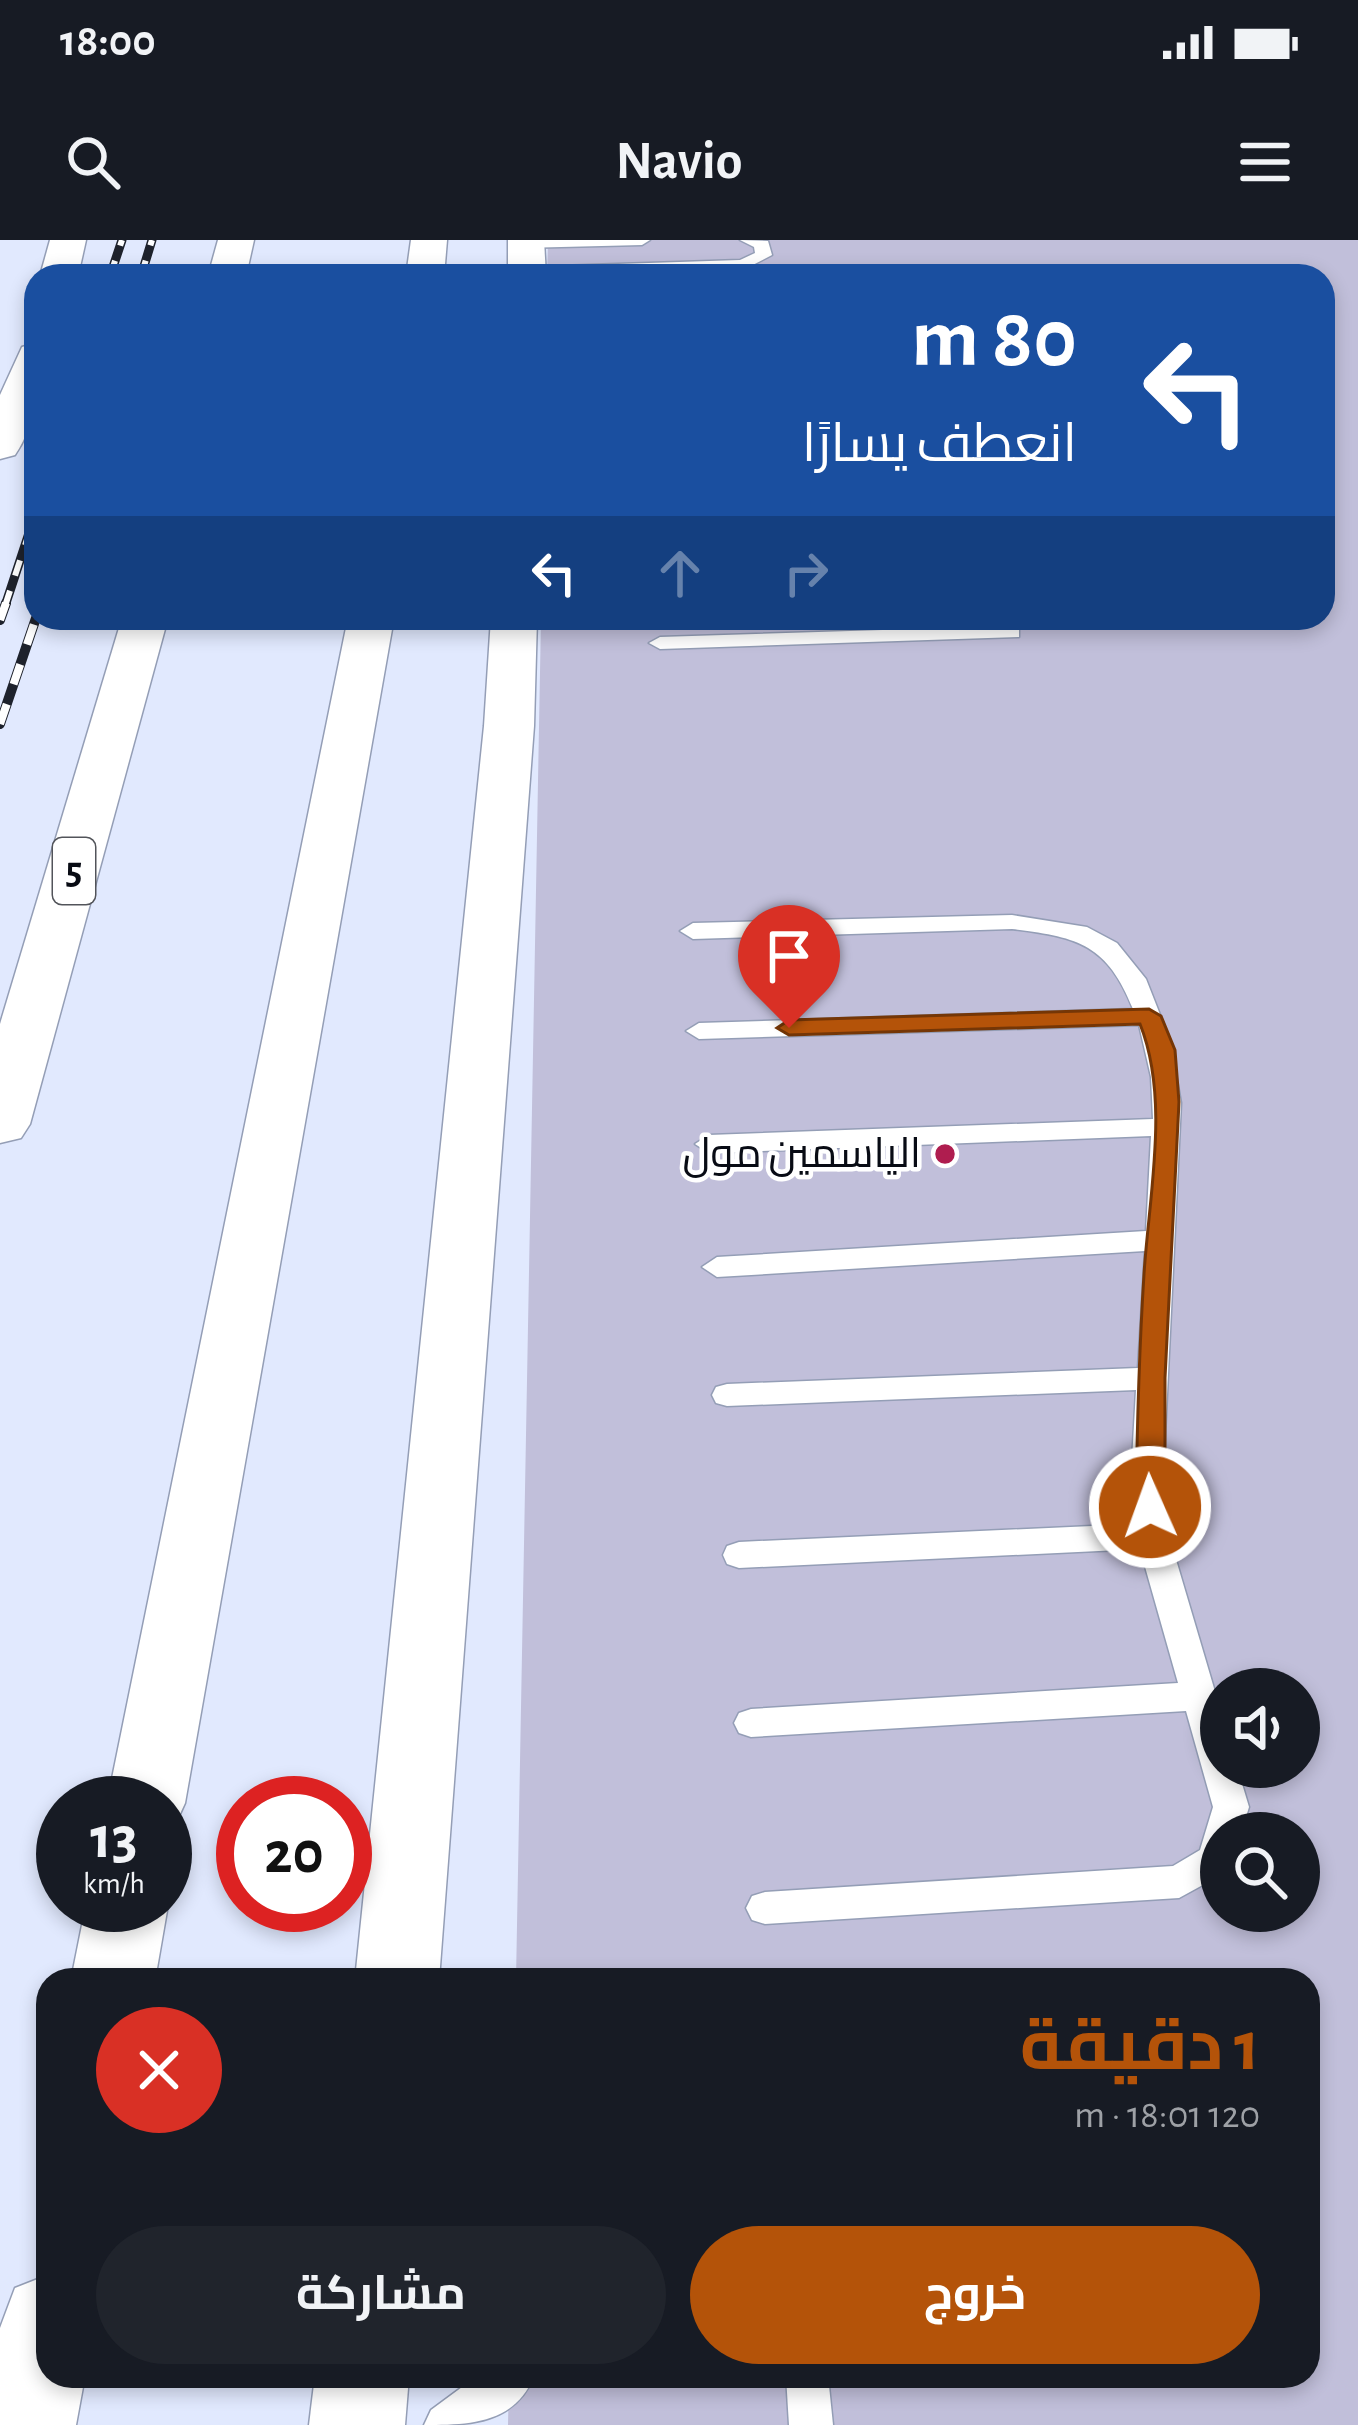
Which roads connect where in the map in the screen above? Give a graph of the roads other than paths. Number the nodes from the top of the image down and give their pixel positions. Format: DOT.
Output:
graph roads {
  1 [pos="632,240"];
  2 [pos="642,240"];
  3 [pos="748,240"];
  4 [pos="527,258"];
  5 [pos="24,385"];
  6 [pos="0,446"];
  7 [pos="143,630"];
  8 [pos="369,630"];
  9 [pos="513,630"];
  10 [pos="1011,632"];
  11 [pos="660,643"];
  12 [pos="693,931"];
  13 [pos="1149,1016"];
  14 [pos="700,1030"];
  15 [pos="0,1124"];
  16 [pos="1166,1126"];
  17 [pos="709,1144"];
  18 [pos="1159,1240"];
  19 [pos="717,1267"];
  20 [pos="1151,1378"];
  21 [pos="727,1395"];
  22 [pos="1153,1536"];
  23 [pos="739,1556"];
  24 [pos="1199,1696"];
  25 [pos="751,1724"];
  26 [pos="151,1776"];
  27 [pos="1229,1812"];
  28 [pos="1200,1869"];
  29 [pos="765,1908"];
  30 [pos="122,1932"];
  31 [pos="114,1968"];
  32 [pos="398,1968"];
  33 [pos="36,2383"];
  34 [pos="361,2388"];
  35 [pos="497,2388"];
  36 [pos="808,2388"];
  37 [pos="28,2425"];
  38 [pos="357,2425"];
  39 [pos="446,2425"];
  40 [pos="812,2425"];
  1 -- 2 [label="lane"];
  1 -- 4 [label="lane"];
  3 -- 4 [label="lane"];
  5 -- 6 [label="main road"];
  7 -- 15 [label="main road, 5"];
  8 -- 26 [label="main road"];
  9 -- 32 [label="main road"];
  10 -- 11 [label="lane"];
  12 -- 13 [label="lane"];
  13 -- 14 [label="lane"];
  13 -- 16 [label="lane"];
  16 -- 17 [label="lane"];
  16 -- 18 [label="lane"];
  18 -- 19 [label="lane"];
  18 -- 20 [label="lane"];
  20 -- 21 [label="lane"];
  20 -- 22 [label="lane"];
  22 -- 23 [label="lane"];
  22 -- 24 [label="lane"];
  24 -- 25 [label="lane"];
  24 -- 27 [label="lane"];
  28 -- 29 [label="lane"];
  30 -- 31 [label="main road"];
  33 -- 37 [label="main road"];
  34 -- 38 [label="main road"];
  35 -- 39 [label="lane"];
  36 -- 40 [label="lane"];
}
